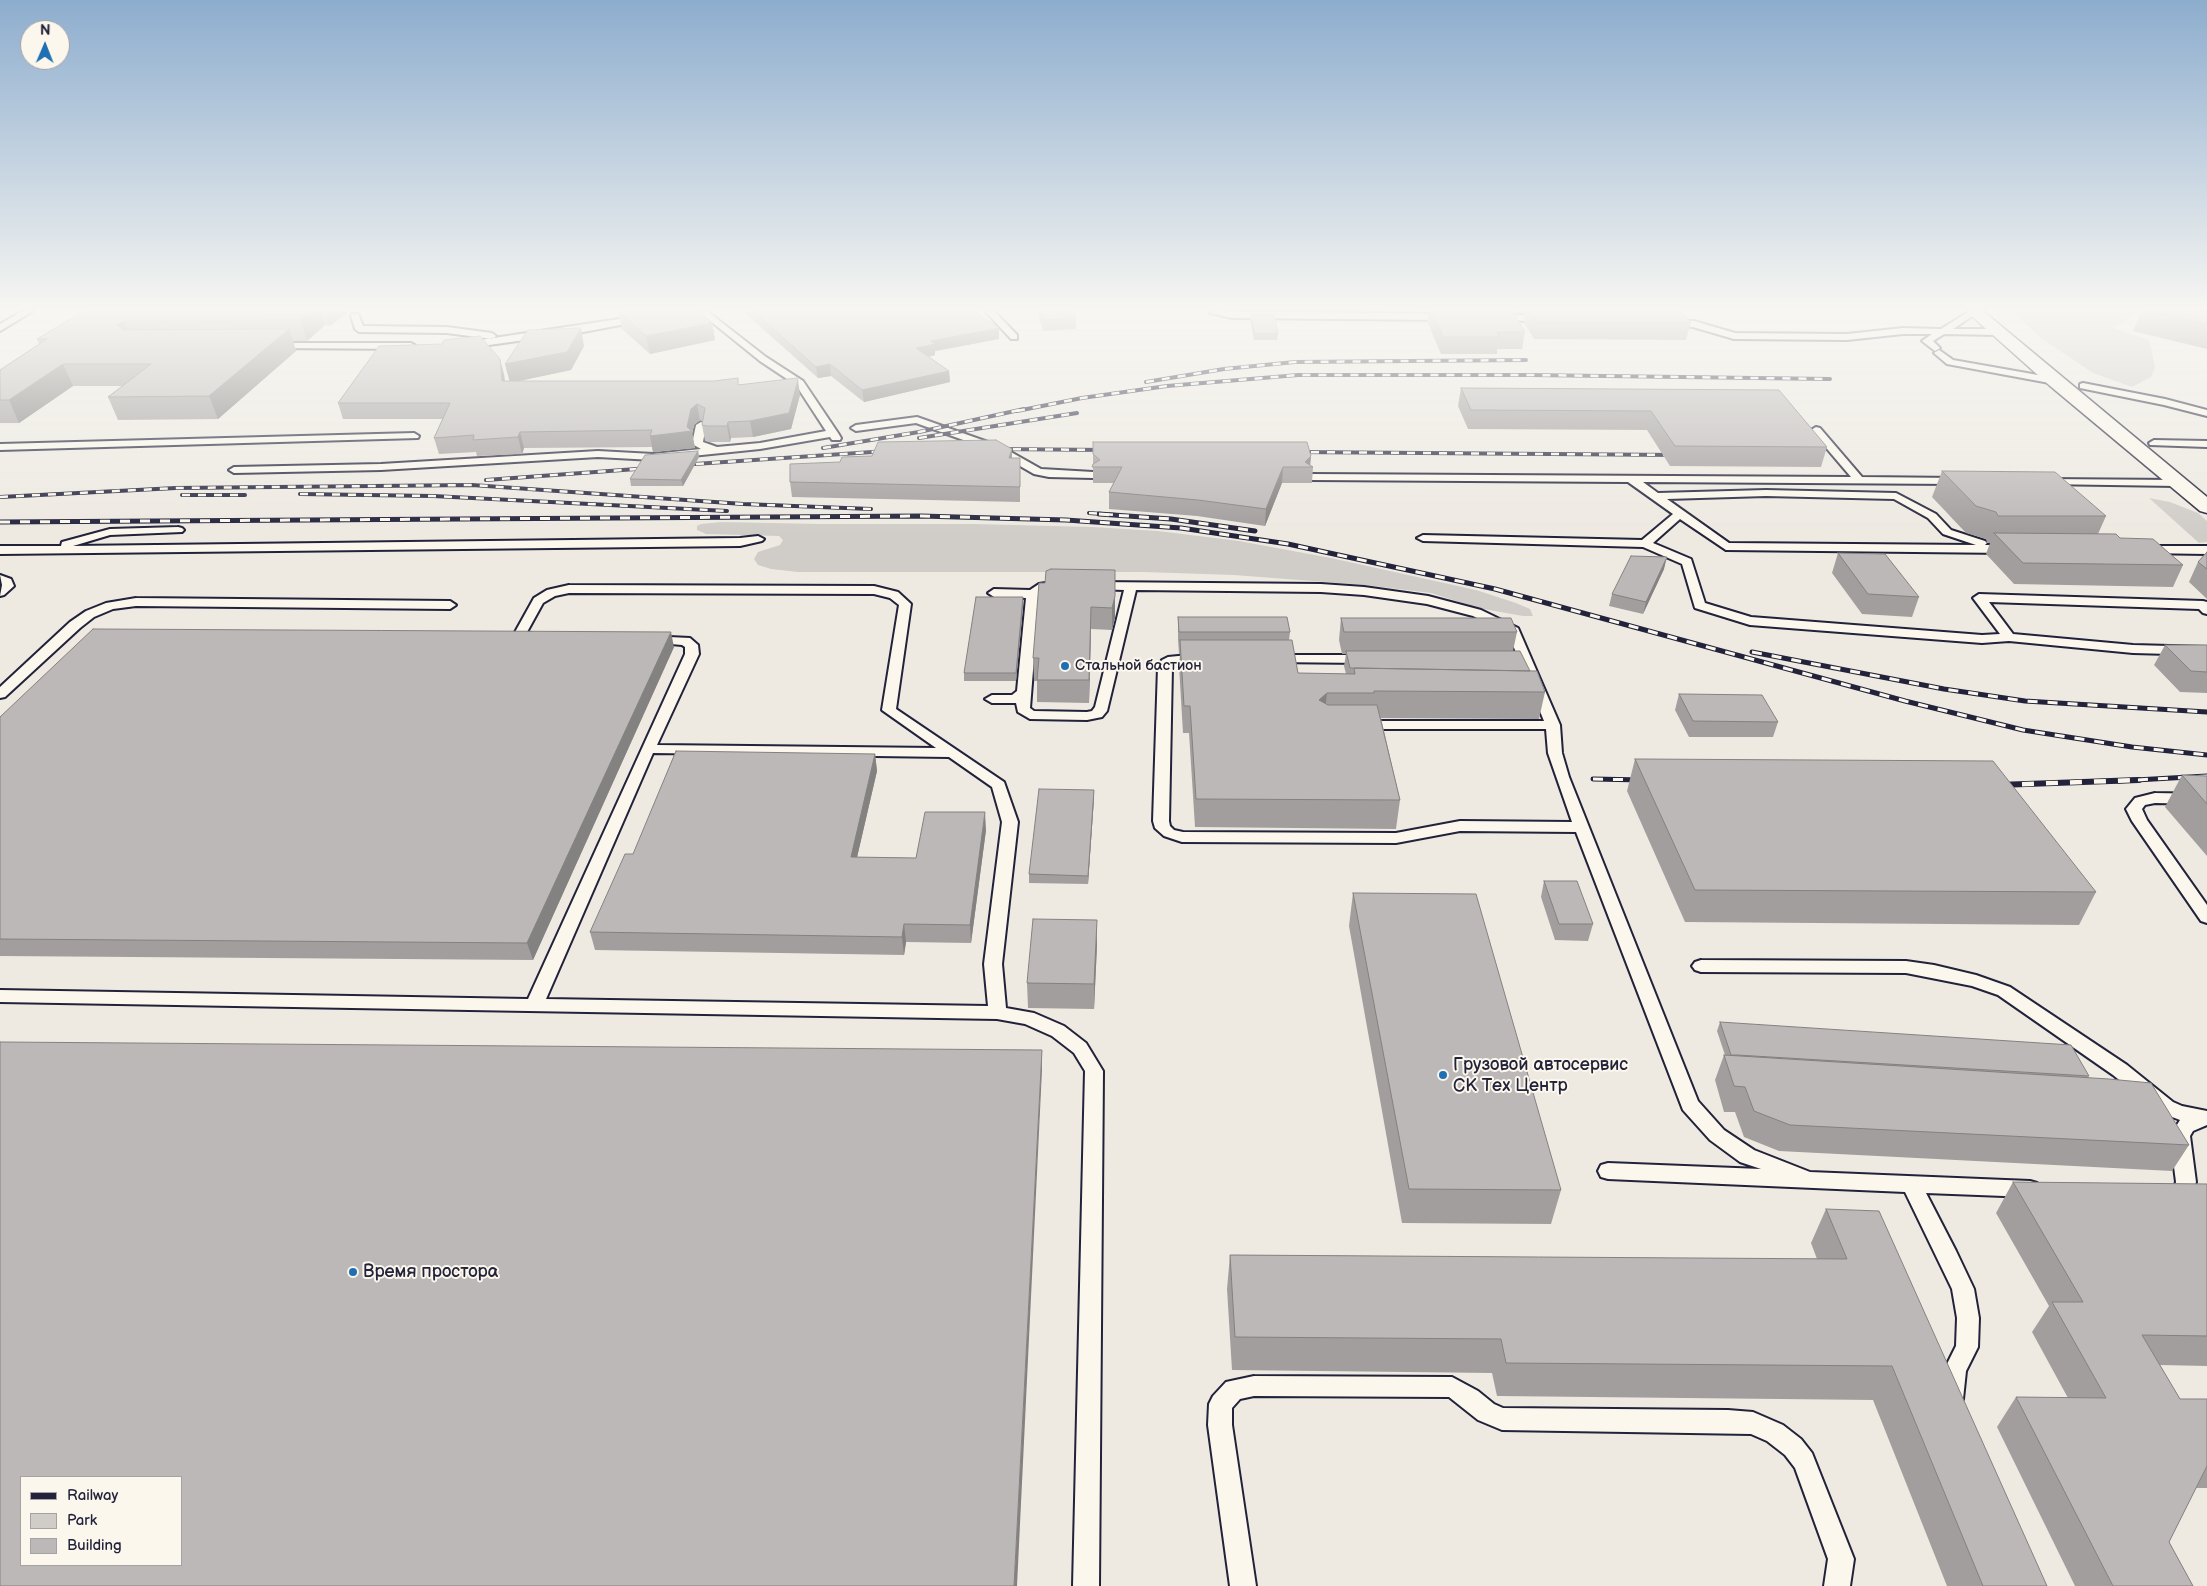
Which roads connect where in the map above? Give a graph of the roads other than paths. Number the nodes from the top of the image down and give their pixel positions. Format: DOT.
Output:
graph roads {
  1 [pos="801,385"];
  2 [pos="2060,385"];
  3 [pos="2082,386"];
  4 [pos="2187,408"];
  5 [pos="2207,413"];
  6 [pos="2207,423"];
  7 [pos="701,425"];
  8 [pos="856,428"];
  9 [pos="1816,430"];
  10 [pos="414,436"];
  11 [pos="2154,443"];
  12 [pos="2207,444"];
  13 [pos="0,447"];
  14 [pos="718,451"];
  15 [pos="2152,463"];
  16 [pos="2180,463"];
  17 [pos="234,470"];
  18 [pos="1093,475"];
  19 [pos="1310,477"];
  20 [pos="1631,479"];
  21 [pos="1859,480"];
  22 [pos="1968,481"];
  23 [pos="2038,481"];
  24 [pos="2177,483"];
  25 [pos="2205,483"];
  26 [pos="1654,496"];
  27 [pos="2207,507"];
  28 [pos="1680,514"];
  29 [pos="178,530"];
  30 [pos="1422,538"];
  31 [pos="758,539"];
  32 [pos="1646,544"];
  33 [pos="1997,549"];
  34 [pos="2016,549"];
  35 [pos="0,550"];
  36 [pos="43,550"];
  37 [pos="2133,550"];
  38 [pos="2207,550"];
  39 [pos="0,579"];
  40 [pos="1130,586"];
  41 [pos="0,592"];
  42 [pos="994,594"];
  43 [pos="1033,594"];
  44 [pos="450,605"];
  45 [pos="2207,610"];
  46 [pos="2009,637"];
  47 [pos="550,639"];
  48 [pos="635,639"];
  49 [pos="2207,651"];
  50 [pos="1212,658"];
  51 [pos="1260,659"];
  52 [pos="1327,659"];
  53 [pos="1377,659"];
  54 [pos="1505,660"];
  55 [pos="1525,660"];
  56 [pos="1331,675"];
  57 [pos="1024,692"];
  58 [pos="0,694"];
  59 [pos="992,699"];
  60 [pos="1553,725"];
  61 [pos="1344,726"];
  62 [pos="648,749"];
  63 [pos="950,753"];
  64 [pos="2207,799"];
  65 [pos="1582,827"];
  66 [pos="2207,917"];
  67 [pos="1701,966"];
  68 [pos="0,996"];
  69 [pos="534,1005"];
  70 [pos="996,1013"];
  71 [pos="2125,1097"];
  72 [pos="2154,1099"];
  73 [pos="2205,1118"];
  74 [pos="1608,1171"];
  75 [pos="1810,1180"];
  76 [pos="1911,1184"];
  77 [pos="2048,1190"];
  78 [pos="2155,1194"];
  79 [pos="1957,1424"];
  80 [pos="1086,1586"];
  81 [pos="1243,1586"];
  82 [pos="1837,1586"];
  1 -- 14 [label="lane"];
  2 -- 15 [label="highway"];
  3 -- 4 [label="lane"];
  3 -- 11 [label="highway"];
  4 -- 5 [label="lane"];
  4 -- 6 [label="lane"];
  7 -- 14 [label="lane"];
  8 -- 18 [label="lane"];
  9 -- 21 [label="lane"];
  10 -- 13 [label="lane"];
  11 -- 12 [label="lane"];
  11 -- 16 [label="highway"];
  14 -- 17 [label="lane"];
  15 -- 16 [label="highway"];
  15 -- 24 [label="highway"];
  16 -- 25 [label="highway"];
  19 -- 20 [label="lane"];
  20 -- 21 [label="lane"];
  20 -- 26 [label="lane"];
  21 -- 22 [label="lane"];
  23 -- 24 [label="lane"];
  24 -- 27 [label="highway"];
  26 -- 28 [label="lane"];
  26 -- 33 [label="lane"];
  28 -- 32 [label="lane"];
  28 -- 33 [label="lane"];
  29 -- 36 [label="lane"];
  30 -- 32 [label="lane"];
  31 -- 36 [label="lane"];
  32 -- 46 [label="lane"];
  33 -- 34 [label="lane"];
  35 -- 36 [label="lane"];
  37 -- 38 [label="lane"];
  39 -- 41 [label="lane"];
  40 -- 43 [label="lane"];
  40 -- 55 [label="lane"];
  40 -- 57 [label="lane"];
  42 -- 43 [label="lane"];
  43 -- 57 [label="lane"];
  44 -- 58 [label="lane"];
  45 -- 46 [label="lane"];
  46 -- 49 [label="lane"];
  47 -- 63 [label="lane"];
  48 -- 62 [label="lane"];
  50 -- 65 [label="lane"];
  51 -- 52 [label="lane"];
  52 -- 53 [label="lane"];
  52 -- 56 [label="lane"];
  54 -- 55 [label="lane"];
  55 -- 60 [label="lane"];
  57 -- 59 [label="lane"];
  60 -- 61 [label="lane"];
  60 -- 65 [label="lane"];
  62 -- 63 [label="lane"];
  62 -- 69 [label="lane"];
  63 -- 70 [label="lane"];
  64 -- 66 [label="lane"];
  65 -- 75 [label="lane"];
  67 -- 72 [label="lane"];
  68 -- 69 [label="lane"];
  69 -- 70 [label="lane"];
  70 -- 80 [label="lane"];
  71 -- 72 [label="lane"];
  72 -- 73 [label="lane"];
  73 -- 78 [label="lane"];
  74 -- 75 [label="lane"];
  75 -- 76 [label="lane"];
  76 -- 77 [label="lane"];
  76 -- 79 [label="lane"];
  81 -- 82 [label="lane"];
}
